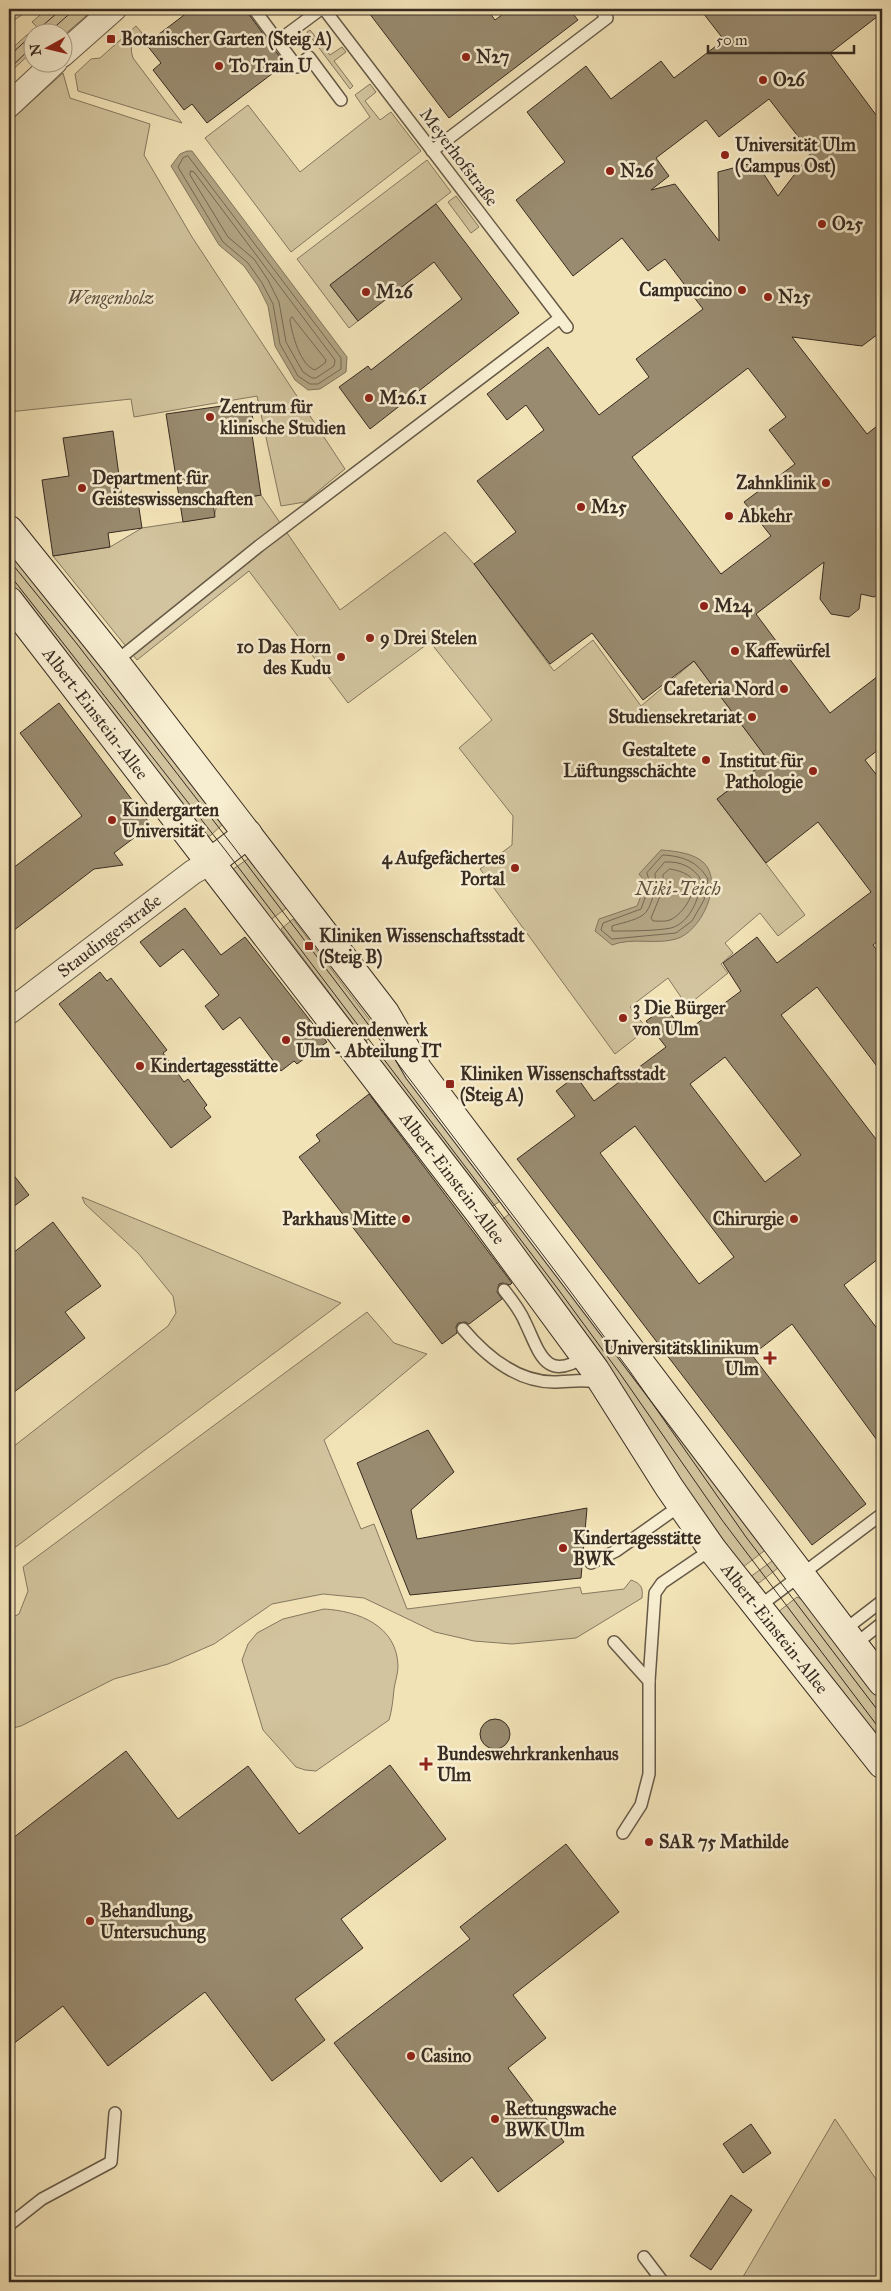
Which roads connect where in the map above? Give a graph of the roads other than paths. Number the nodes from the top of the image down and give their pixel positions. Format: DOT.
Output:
graph roads {
  1 [pos="114,9"];
  2 [pos="254,9"];
  3 [pos="322,9"];
  4 [pos="600,9"];
  5 [pos="278,41"];
  6 [pos="72,46"];
  7 [pos="44,72"];
  8 [pos="342,100"];
  9 [pos="9,105"];
  10 [pos="432,151"];
  11 [pos="9,530"];
  12 [pos="9,601"];
  13 [pos="116,662"];
  14 [pos="248,834"];
  15 [pos="211,862"];
  16 [pos="9,1012"];
  17 [pos="504,1290"];
  18 [pos="463,1329"];
  19 [pos="586,1356"];
  20 [pos="606,1386"];
  21 [pos="681,1505"];
  22 [pos="882,1514"];
  23 [pos="712,1549"];
  24 [pos="591,1562"];
  25 [pos="801,1575"];
  26 [pos="882,1601"];
  27 [pos="757,1608"];
  28 [pos="882,1623"];
  29 [pos="848,1638"];
  30 [pos="614,1642"];
  31 [pos="649,1681"];
  32 [pos="882,1682"];
  33 [pos="882,1764"];
  34 [pos="623,1833"];
  35 [pos="115,2113"];
  36 [pos="9,2225"];
  37 [pos="644,2257"];
  38 [pos="663,2282"];
  1 -- 6 [label="street"];
  2 -- 5 [label="lane"];
  3 -- 5 [label="lane"];
  3 -- 10 [label="lane, Meyerhofstraße"];
  4 -- 10 [label="lane"];
  5 -- 8 [label="lane"];
  7 -- 9 [label="street"];
  10 -- 13 [label="lane, Meyerhofstraße"];
  11 -- 13 [label="street"];
  12 -- 15 [label="street, Albert-Einstein-Allee"];
  13 -- 14 [label="street"];
  14 -- 15 [label="street"];
  14 -- 25 [label="street"];
  15 -- 16 [label="street, Staudingerstraße"];
  15 -- 19 [label="street, Albert-Einstein-Allee"];
  17 -- 19 [label="lane"];
  18 -- 20 [label="lane"];
  19 -- 20 [label="street, Albert-Einstein-Allee"];
  20 -- 21 [label="street, Albert-Einstein-Allee"];
  21 -- 23 [label="street, Albert-Einstein-Allee"];
  21 -- 24 [label="lane"];
  22 -- 25 [label="lane"];
  23 -- 27 [label="street, Albert-Einstein-Allee"];
  23 -- 31 [label="lane"];
  25 -- 27 [label="lane"];
  25 -- 29 [label="street"];
  26 -- 29 [label="lane"];
  27 -- 33 [label="street, Albert-Einstein-Allee"];
  28 -- 29 [label="lane"];
  29 -- 32 [label="street"];
  30 -- 31 [label="lane"];
  31 -- 34 [label="lane"];
  35 -- 36 [label="lane"];
  37 -- 38 [label="lane"];
}
